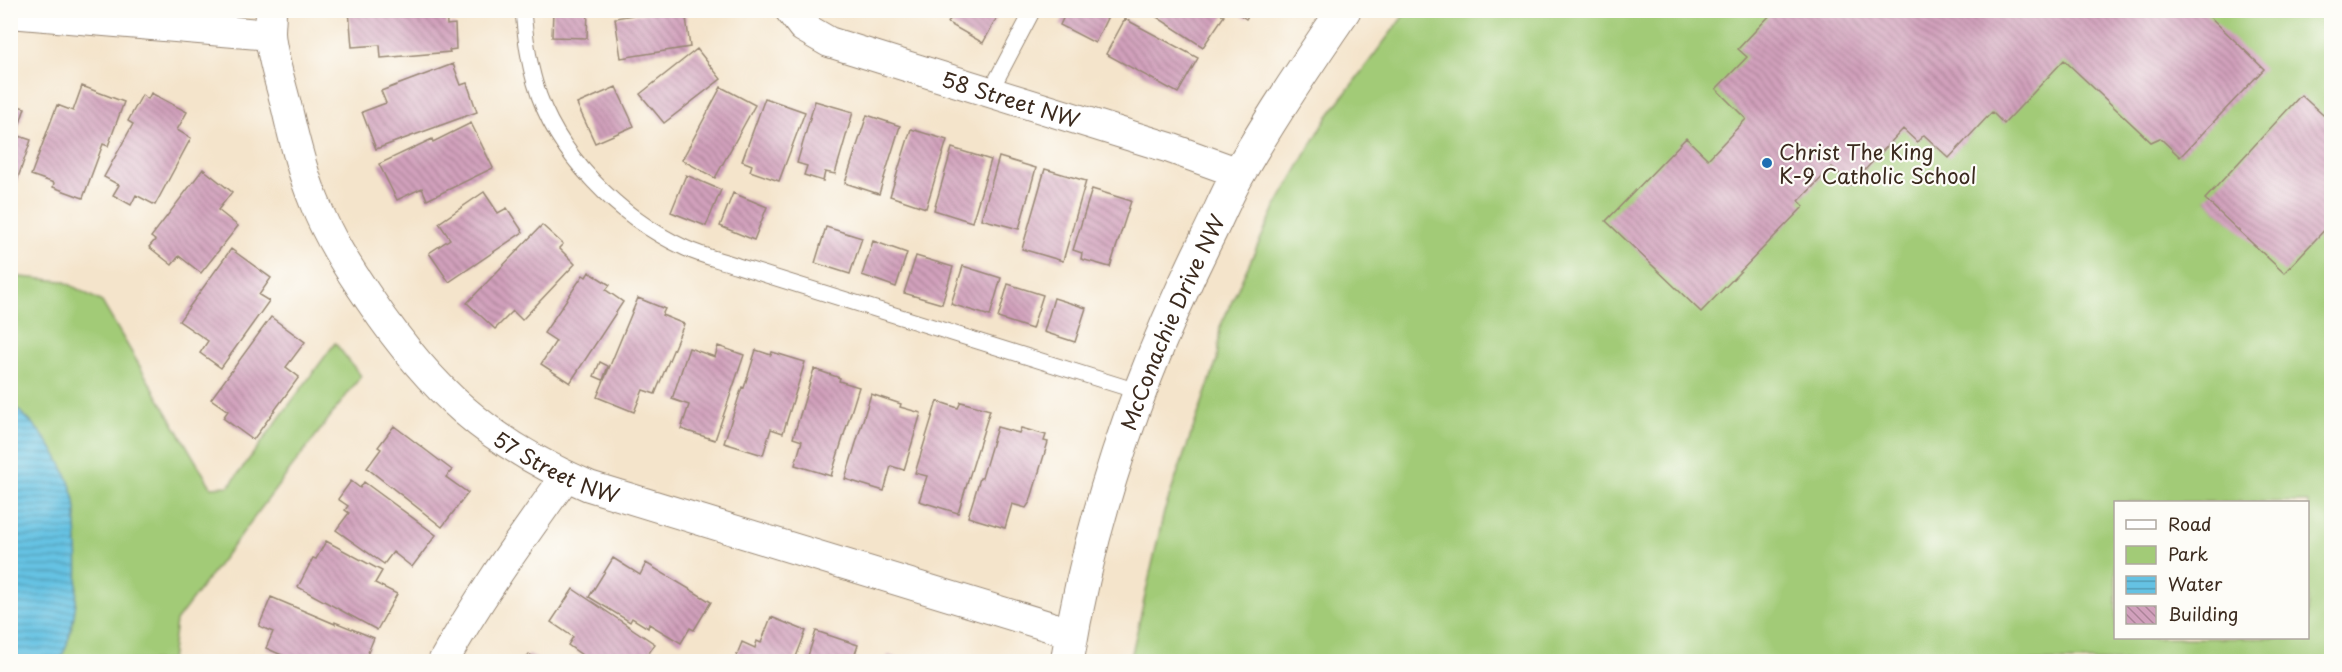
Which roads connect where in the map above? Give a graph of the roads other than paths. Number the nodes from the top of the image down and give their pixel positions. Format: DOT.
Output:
graph roads {
  1 [pos="523,10"];
  2 [pos="790,10"];
  3 [pos="1033,10"];
  4 [pos="1344,10"];
  5 [pos="10,14"];
  6 [pos="271,22"];
  7 [pos="990,92"];
  8 [pos="1239,173"];
  9 [pos="1140,392"];
  10 [pos="566,476"];
  11 [pos="1069,647"];
  12 [pos="443,662"];
  1 -- 9 [label="lane"];
  2 -- 7 [label="street, 58 Street NW"];
  3 -- 7 [label="lane"];
  4 -- 8 [label="street, McConachie Drive NW"];
  5 -- 6 [label="street"];
  6 -- 10 [label="street, 57 Street NW"];
  7 -- 8 [label="street, 58 Street NW"];
  8 -- 9 [label="street, McConachie Drive NW"];
  9 -- 11 [label="street, McConachie Drive NW"];
  10 -- 11 [label="street, 57 Street NW"];
  10 -- 12 [label="street"];
}
